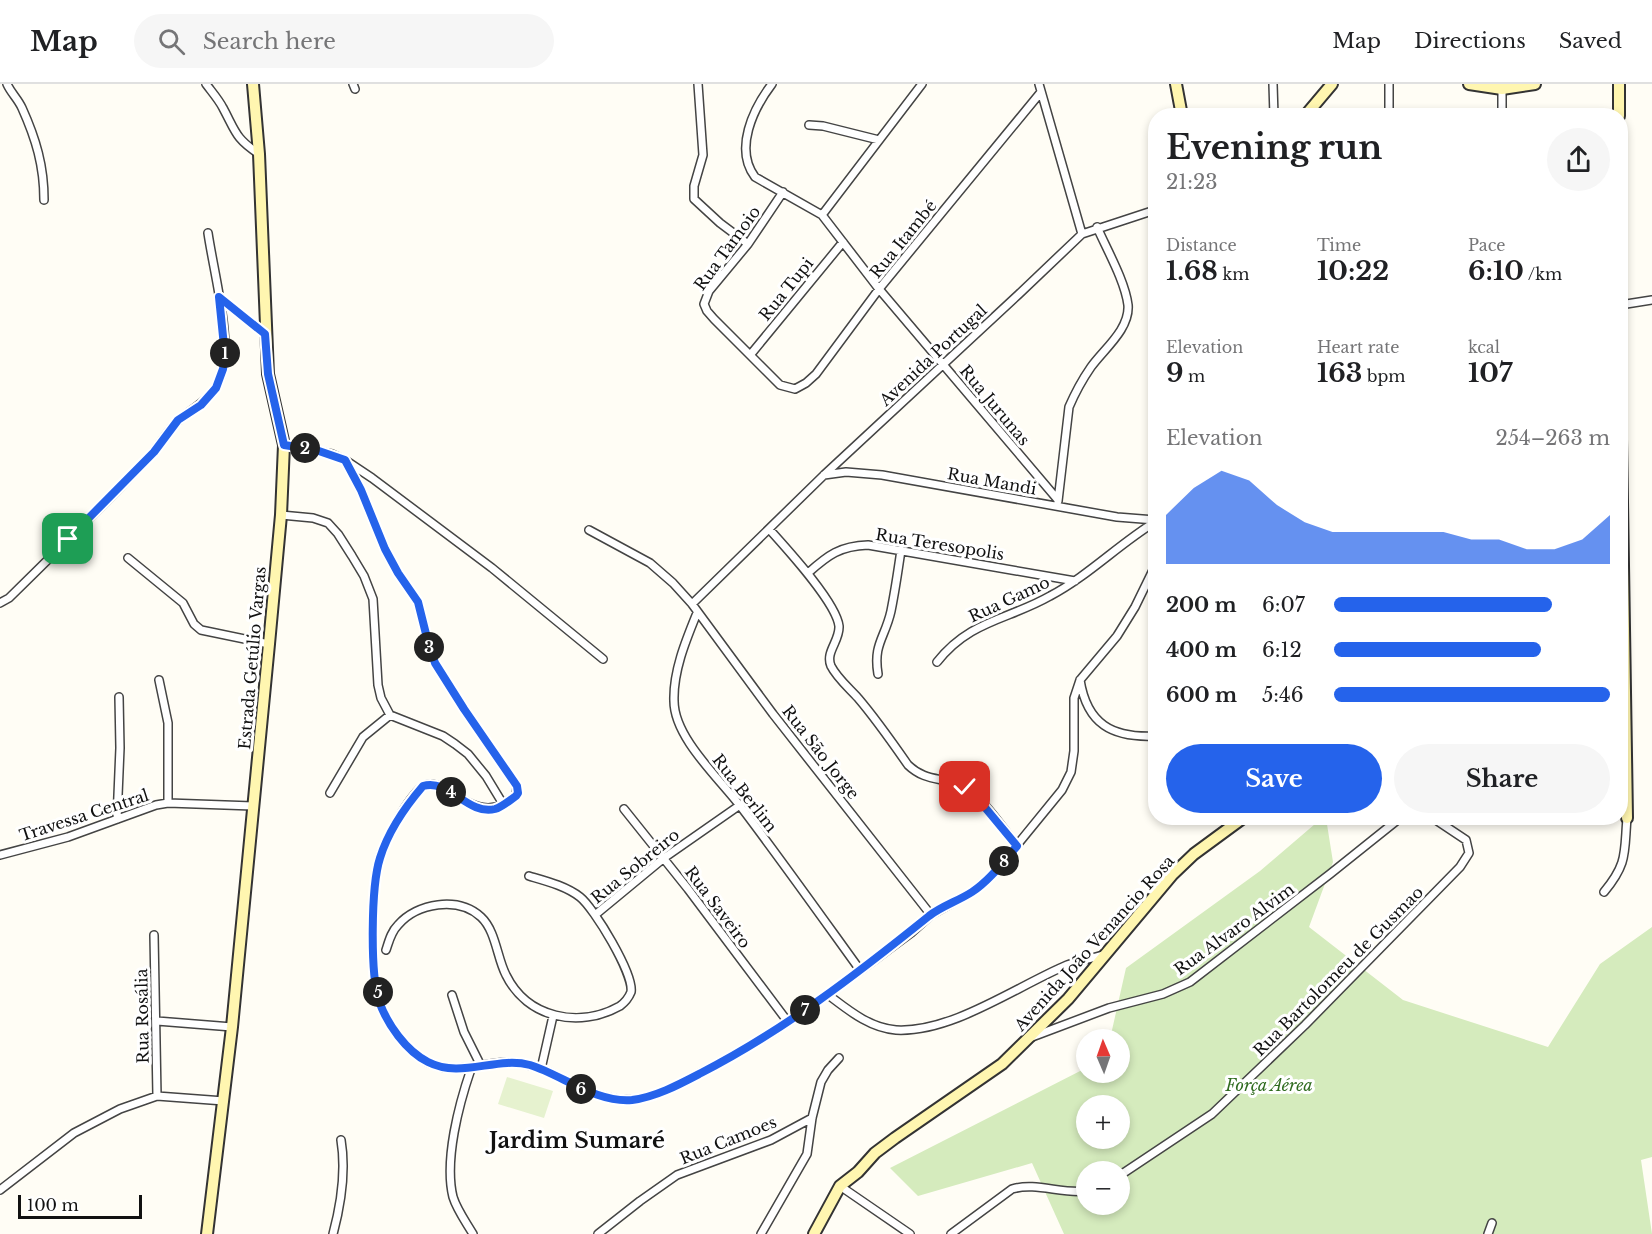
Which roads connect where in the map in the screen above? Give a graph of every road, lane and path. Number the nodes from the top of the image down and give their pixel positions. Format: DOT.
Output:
graph roads {
  1 [pos="7,84"];
  2 [pos="206,84"];
  3 [pos="253,84"];
  4 [pos="698,84"];
  5 [pos="772,84"];
  6 [pos="922,84"];
  7 [pos="1038,84"];
  8 [pos="1176,84"];
  9 [pos="1273,84"];
  10 [pos="1332,84"];
  11 [pos="1389,84"];
  12 [pos="1469,84"];
  13 [pos="1535,84"];
  14 [pos="1619,84"];
  15 [pos="1502,87"];
  16 [pos="1041,92"];
  17 [pos="1180,108"];
  18 [pos="1274,108"];
  19 [pos="1312,108"];
  20 [pos="1389,108"];
  21 [pos="1502,108"];
  22 [pos="1619,108"];
  23 [pos="808,125"];
  24 [pos="879,140"];
  25 [pos="259,154"];
  26 [pos="783,192"];
  27 [pos="44,200"];
  28 [pos="1148,212"];
  29 [pos="822,215"];
  30 [pos="1097,227"];
  31 [pos="208,233"];
  32 [pos="1082,234"];
  33 [pos="843,242"];
  34 [pos="748,244"];
  35 [pos="879,289"];
  36 [pos="219,297"];
  37 [pos="1652,300"];
  38 [pos="1628,304"];
  39 [pos="265,334"];
  40 [pos="751,354"];
  41 [pos="943,364"];
  42 [pos="284,445"];
  43 [pos="345,460"];
  44 [pos="824,475"];
  45 [pos="1057,503"];
  46 [pos="280,515"];
  47 [pos="1148,520"];
  48 [pos="1148,526"];
  49 [pos="769,529"];
  50 [pos="589,530"];
  51 [pos="901,550"];
  52 [pos="128,558"];
  53 [pos="808,573"];
  54 [pos="1148,580"];
  55 [pos="1075,581"];
  56 [pos="0,603"];
  57 [pos="692,604"];
  58 [pos="697,613"];
  59 [pos="269,644"];
  60 [pos="603,659"];
  61 [pos="937,662"];
  62 [pos="878,674"];
  63 [pos="159,680"];
  64 [pos="1080,680"];
  65 [pos="119,697"];
  66 [pos="390,715"];
  67 [pos="1148,736"];
  68 [pos="330,793"];
  69 [pos="168,803"];
  70 [pos="503,804"];
  71 [pos="740,805"];
  72 [pos="253,806"];
  73 [pos="624,809"];
  74 [pos="117,819"];
  75 [pos="1233,825"];
  76 [pos="1391,825"];
  77 [pos="1444,825"];
  78 [pos="1626,825"];
  79 [pos="1017,846"];
  80 [pos="0,857"];
  81 [pos="664,858"];
  82 [pos="529,876"];
  83 [pos="1604,892"];
  84 [pos="595,915"];
  85 [pos="931,915"];
  86 [pos="153,935"];
  87 [pos="386,950"];
  88 [pos="1104,954"];
  89 [pos="860,970"];
  90 [pos="827,994"];
  91 [pos="452,996"];
  92 [pos="553,1016"];
  93 [pos="157,1021"];
  94 [pos="788,1022"];
  95 [pos="232,1027"];
  96 [pos="1030,1038"];
  97 [pos="839,1058"];
  98 [pos="482,1066"];
  99 [pos="471,1069"];
  100 [pos="541,1069"];
  101 [pos="157,1096"];
  102 [pos="224,1101"];
  103 [pos="812,1118"];
  104 [pos="341,1140"];
  105 [pos="1130,1169"];
  106 [pos="840,1186"];
  107 [pos="0,1190"];
  108 [pos="1076,1192"];
  109 [pos="1492,1223"];
  110 [pos="207,1234"];
  111 [pos="333,1234"];
  112 [pos="473,1234"];
  113 [pos="598,1234"];
  114 [pos="761,1234"];
  115 [pos="814,1234"];
  116 [pos="910,1234"];
  117 [pos="951,1234"];
  118 [pos="1488,1234"];
  1 -- 27 [label="street"];
  2 -- 25 [label="street"];
  3 -- 25 [label="main road, Estrada Getúlio Vargas"];
  4 -- 34 [label="street"];
  5 -- 26 [label="street"];
  6 -- 24 [label="street"];
  7 -- 16 [label="street"];
  8 -- 17 [label="main road"];
  9 -- 18 [label="street"];
  10 -- 19 [label="main road"];
  11 -- 20 [label="street"];
  12 -- 15 [label="main road"];
  13 -- 15 [label="main road"];
  14 -- 22 [label="main road"];
  15 -- 21 [label="street"];
  16 -- 32 [label="street"];
  16 -- 35 [label="street, Rua Itambé"];
  23 -- 24 [label="street"];
  24 -- 29 [label="street"];
  25 -- 39 [label="main road, Estrada Getúlio Vargas"];
  26 -- 29 [label="street"];
  26 -- 34 [label="street, Rua Tamoio"];
  28 -- 30 [label="street, Avenida Portugal"];
  29 -- 33 [label="street, Rua Jurunas"];
  30 -- 32 [label="street, Avenida Portugal"];
  30 -- 45 [label="street"];
  31 -- 36 [label="street"];
  32 -- 41 [label="street, Avenida Portugal"];
  33 -- 35 [label="street, Rua Jurunas"];
  33 -- 40 [label="street, Rua Tupi"];
  34 -- 40 [label="street, Rua Tamoio"];
  35 -- 40 [label="street, Rua Itambé"];
  35 -- 41 [label="street, Rua Jurunas"];
  36 -- 39 [label="street"];
  36 -- 56 [label="street"];
  37 -- 38 [label="street"];
  39 -- 42 [label="main road, Estrada Getúlio Vargas"];
  41 -- 44 [label="street, Avenida Portugal"];
  41 -- 45 [label="street, Rua Jurunas"];
  42 -- 43 [label="street"];
  42 -- 46 [label="main road, Estrada Getúlio Vargas"];
  43 -- 60 [label="street"];
  43 -- 70 [label="street"];
  44 -- 45 [label="street, Rua Mandi"];
  44 -- 49 [label="street, Avenida Portugal"];
  45 -- 47 [label="street, Rua Mandi"];
  46 -- 59 [label="main road, Estrada Getúlio Vargas"];
  46 -- 66 [label="street"];
  48 -- 55 [label="street, Rua Gamo"];
  49 -- 53 [label="street"];
  49 -- 57 [label="street, Avenida Portugal"];
  50 -- 57 [label="street, Rua São Jorge"];
  51 -- 53 [label="street, Rua Teresopolis"];
  51 -- 55 [label="street, Rua Teresopolis"];
  51 -- 62 [label="street"];
  52 -- 59 [label="street"];
  53 -- 79 [label="street"];
  54 -- 64 [label="street"];
  55 -- 61 [label="street, Rua Gamo"];
  57 -- 58 [label="street, Rua São Jorge"];
  58 -- 71 [label="street, Rua Berlim"];
  58 -- 85 [label="street, Rua São Jorge"];
  59 -- 72 [label="main road, Estrada Getúlio Vargas"];
  63 -- 69 [label="street"];
  64 -- 67 [label="street"];
  64 -- 79 [label="street"];
  65 -- 74 [label="street"];
  66 -- 68 [label="street"];
  66 -- 70 [label="street"];
  69 -- 72 [label="street, Travessa Central"];
  69 -- 74 [label="street, Travessa Central"];
  70 -- 99 [label="street"];
  71 -- 81 [label="street, Rua Sobreiro"];
  71 -- 89 [label="street, Rua Berlim"];
  72 -- 95 [label="main road, Estrada Getúlio Vargas"];
  73 -- 81 [label="street, Rua Saveiro"];
  74 -- 80 [label="street, Travessa Central"];
  75 -- 88 [label="main road, Avenida João Venancio Rosa"];
  76 -- 96 [label="street, Rua Alvaro Alvim"];
  77 -- 105 [label="street, Rua Bartolomeu de Gusmao"];
  78 -- 83 [label="street"];
  79 -- 85 [label="street"];
  81 -- 84 [label="street, Rua Sobreiro"];
  81 -- 94 [label="street, Rua Saveiro"];
  82 -- 84 [label="street"];
  84 -- 92 [label="street, Rua Sobreiro"];
  85 -- 89 [label="street"];
  86 -- 93 [label="street, Rua Rosália"];
  87 -- 92 [label="street, Rua Sobreiro"];
  88 -- 90 [label="street"];
  88 -- 96 [label="main road, Avenida João Venancio Rosa"];
  89 -- 90 [label="street"];
  90 -- 94 [label="street"];
  91 -- 98 [label="street"];
  92 -- 100 [label="street"];
  93 -- 95 [label="street"];
  93 -- 101 [label="street, Rua Rosália"];
  94 -- 100 [label="street"];
  95 -- 102 [label="main road, Estrada Getúlio Vargas"];
  96 -- 106 [label="main road, Avenida João Venancio Rosa"];
  97 -- 103 [label="street"];
  98 -- 99 [label="street"];
  98 -- 100 [label="street"];
  99 -- 112 [label="street"];
  101 -- 102 [label="street"];
  101 -- 107 [label="street"];
  102 -- 110 [label="main road, Estrada Getúlio Vargas"];
  103 -- 113 [label="street, Rua Camoes"];
  103 -- 114 [label="street"];
  104 -- 111 [label="street"];
  106 -- 115 [label="main road, Avenida João Venancio Rosa"];
  106 -- 116 [label="street"];
  108 -- 117 [label="street"];
  109 -- 118 [label="street"];
}
